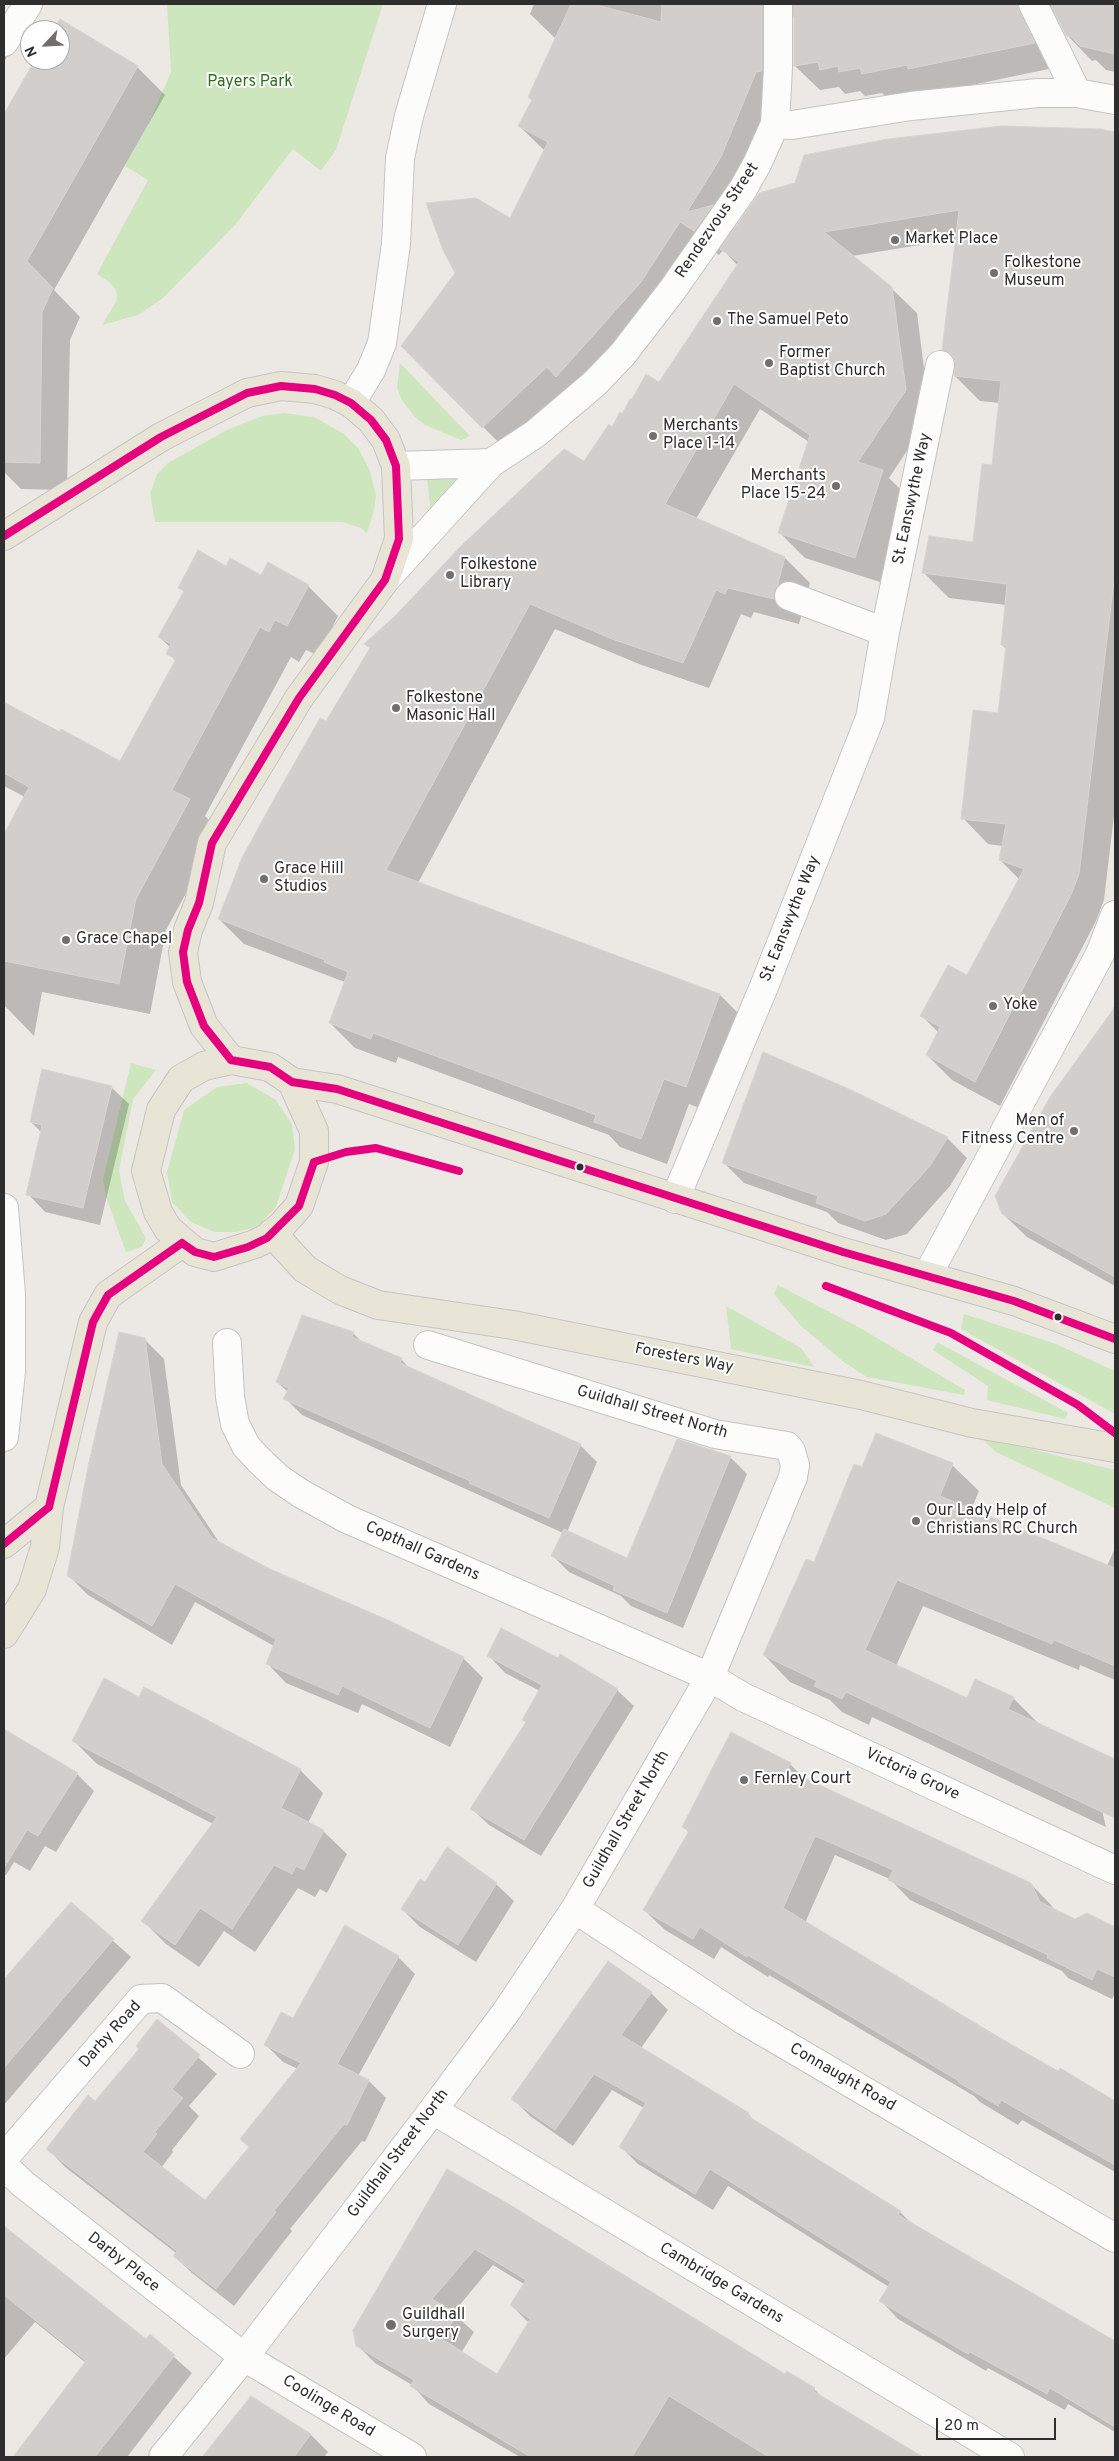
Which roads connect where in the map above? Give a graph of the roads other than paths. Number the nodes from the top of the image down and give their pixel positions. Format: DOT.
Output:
graph roads {
  1 [pos="28,4"];
  2 [pos="442,4"];
  3 [pos="778,4"];
  4 [pos="1034,4"];
  5 [pos="4,42"];
  6 [pos="1077,92"];
  7 [pos="1115,100"];
  8 [pos="775,124"];
  9 [pos="940,365"];
  10 [pos="351,403"];
  11 [pos="491,463"];
  12 [pos="396,466"];
  13 [pos="4,536"];
  14 [pos="385,580"];
  15 [pos="789,596"];
  16 [pos="885,632"];
  17 [pos="1115,915"];
  18 [pos="231,1060"];
  19 [pos="292,1082"];
  20 [pos="675,1199"];
  21 [pos="4,1208"];
  22 [pos="272,1234"];
  23 [pos="182,1243"];
  24 [pos="927,1276"];
  25 [pos="1115,1339"];
  26 [pos="227,1343"];
  27 [pos="428,1345"];
  28 [pos="4,1437"];
  29 [pos="1115,1448"];
  30 [pos="49,1507"];
  31 [pos="4,1544"];
  32 [pos="4,1634"];
  33 [pos="710,1677"];
  34 [pos="1115,1870"];
  35 [pos="575,1909"];
  36 [pos="240,2054"];
  37 [pos="433,2110"];
  38 [pos="4,2158"];
  39 [pos="4,2166"];
  40 [pos="1115,2238"];
  41 [pos="244,2358"];
  42 [pos="163,2457"];
  43 [pos="412,2457"];
  44 [pos="1010,2457"];
  1 -- 5 [label="street"];
  2 -- 10 [label="street"];
  3 -- 8 [label="street"];
  4 -- 6 [label="street"];
  6 -- 7 [label="street"];
  6 -- 8 [label="street"];
  8 -- 11 [label="street, Rendezvous Street"];
  9 -- 16 [label="street, St. Eanswythe Way"];
  10 -- 12 [label="main road"];
  10 -- 13 [label="main road"];
  11 -- 12 [label="street"];
  11 -- 14 [label="street, Rendezvous Street"];
  12 -- 14 [label="main road"];
  14 -- 18 [label="main road"];
  15 -- 16 [label="street"];
  16 -- 20 [label="street, St. Eanswythe Way"];
  17 -- 24 [label="street"];
  18 -- 19 [label="main road"];
  18 -- 23 [label="main road"];
  19 -- 20 [label="main road"];
  19 -- 22 [label="main road"];
  20 -- 24 [label="main road"];
  21 -- 28 [label="street"];
  22 -- 23 [label="main road"];
  22 -- 29 [label="main road, Foresters Way"];
  23 -- 30 [label="main road"];
  24 -- 25 [label="main road"];
  26 -- 33 [label="street, Copthall Gardens"];
  27 -- 33 [label="street, Guildhall Street North"];
  30 -- 31 [label="main road"];
  30 -- 32 [label="main road"];
  33 -- 34 [label="street, Victoria Grove"];
  33 -- 35 [label="street, Guildhall Street North"];
  35 -- 37 [label="street, Guildhall Street North"];
  35 -- 40 [label="street, Connaught Road"];
  36 -- 38 [label="street, Darby Road"];
  37 -- 41 [label="street, Guildhall Street North"];
  37 -- 44 [label="street, Cambridge Gardens"];
  39 -- 41 [label="street, Darby Place"];
  41 -- 42 [label="street, Guildhall Street North"];
  41 -- 43 [label="street, Coolinge Road"];
}
